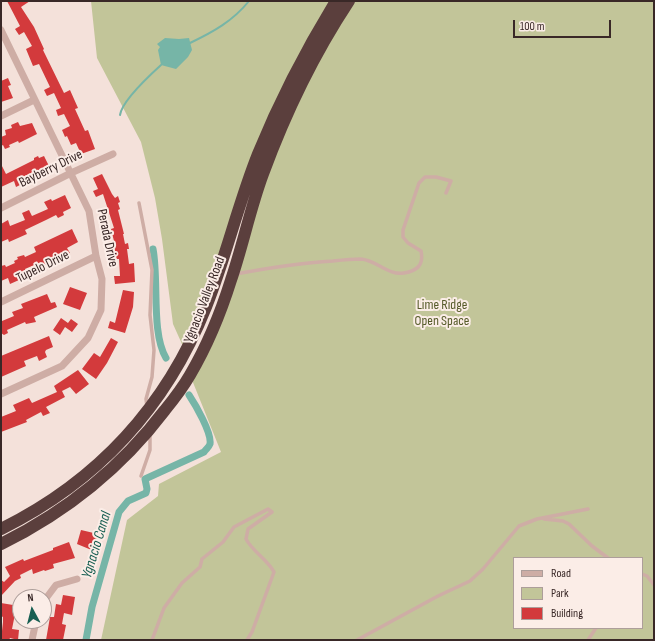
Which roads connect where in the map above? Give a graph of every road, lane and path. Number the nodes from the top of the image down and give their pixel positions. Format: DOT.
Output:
graph roads {
  1 [pos="336,1"];
  2 [pos="349,1"];
  3 [pos="1,30"];
  4 [pos="34,100"];
  5 [pos="1,116"];
  6 [pos="113,154"];
  7 [pos="71,173"];
  8 [pos="446,193"];
  9 [pos="139,203"];
  10 [pos="1,208"];
  11 [pos="96,256"];
  12 [pos="233,275"];
  13 [pos="1,302"];
  14 [pos="1,394"];
  15 [pos="148,421"];
  16 [pos="141,476"];
  17 [pos="588,508"];
  18 [pos="537,519"];
  19 [pos="1,529"];
  20 [pos="1,544"];
  21 [pos="607,557"];
  22 [pos="643,574"];
  23 [pos="77,579"];
  24 [pos="654,585"];
  25 [pos="52,590"];
  26 [pos="34,629"];
  27 [pos="595,629"];
  28 [pos="32,640"];
  29 [pos="152,640"];
  30 [pos="247,640"];
  31 [pos="358,640"];
  32 [pos="588,640"];
  1 -- 15 [label="highway, Ygnacio Valley Road"];
  2 -- 12 [label="highway, Ygnacio Valley Road"];
  3 -- 4 [label="street, Perada Drive"];
  4 -- 5 [label="street"];
  4 -- 7 [label="street, Perada Drive"];
  6 -- 7 [label="street, Bayberry Drive"];
  7 -- 10 [label="street, Bayberry Drive"];
  7 -- 11 [label="street, Perada Drive"];
  8 -- 12 [label="lane"];
  9 -- 15 [label="lane"];
  11 -- 13 [label="street, Tupelo Drive"];
  11 -- 14 [label="street, Perada Drive"];
  12 -- 15 [label="highway, Ygnacio Valley Road"];
  15 -- 16 [label="lane"];
  15 -- 19 [label="highway, Ygnacio Valley Road"];
  15 -- 20 [label="highway, Ygnacio Valley Road"];
  17 -- 18 [label="lane"];
  18 -- 21 [label="lane"];
  18 -- 31 [label="lane"];
  22 -- 24 [label="lane"];
  23 -- 25 [label="street"];
  26 -- 28 [label="street"];
  27 -- 32 [label="lane"];
  29 -- 30 [label="lane"];
}
